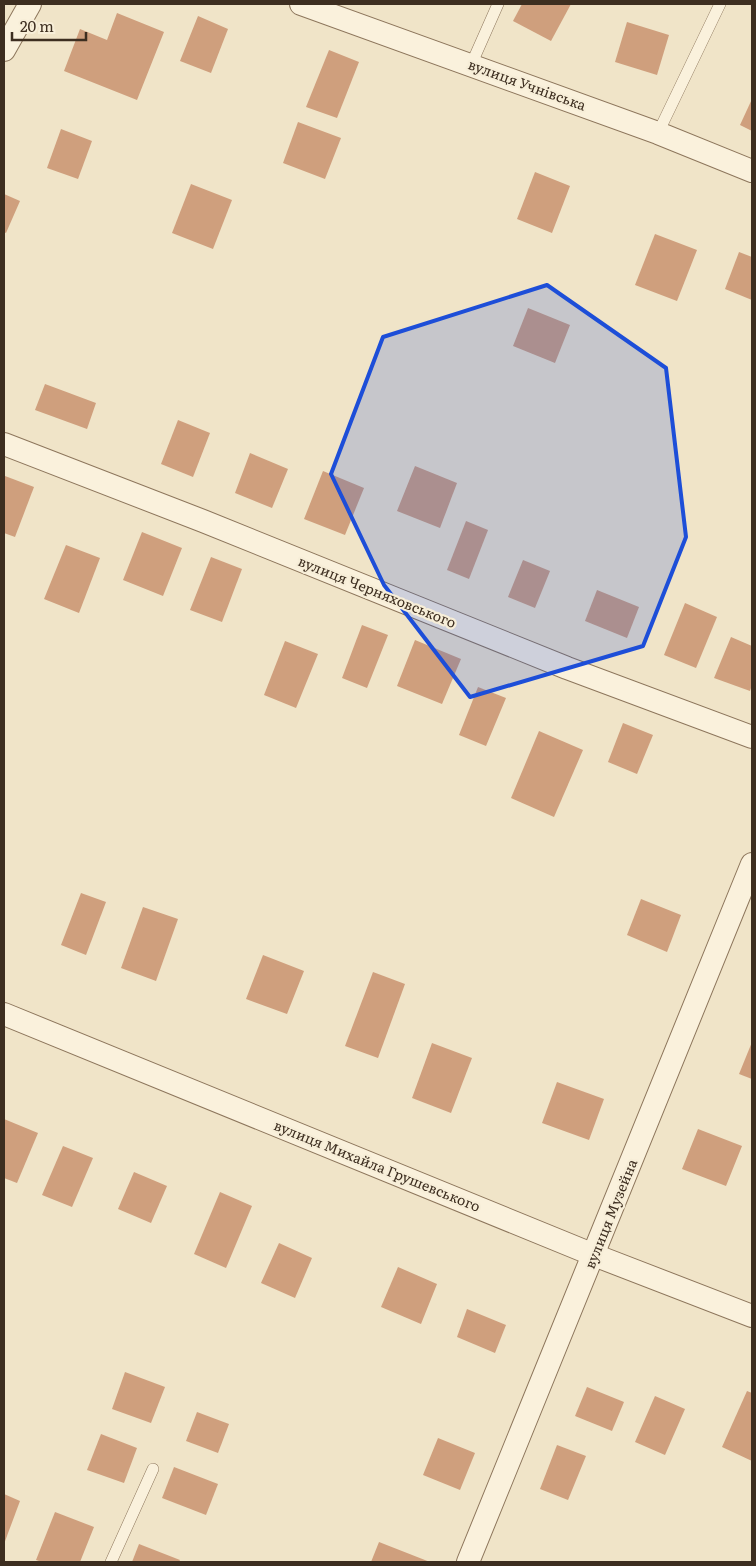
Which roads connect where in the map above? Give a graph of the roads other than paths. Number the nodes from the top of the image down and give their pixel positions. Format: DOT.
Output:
graph roads {
  1 [pos="30,4"];
  2 [pos="301,4"];
  3 [pos="498,4"];
  4 [pos="720,4"];
  5 [pos="4,50"];
  6 [pos="471,65"];
  7 [pos="658,133"];
  8 [pos="752,171"];
  9 [pos="4,444"];
  10 [pos="752,737"];
  11 [pos="752,864"];
  12 [pos="4,1014"];
  13 [pos="594,1255"];
  14 [pos="752,1316"];
  15 [pos="153,1469"];
  16 [pos="111,1562"];
  17 [pos="468,1562"];
  1 -- 5 [label="street"];
  2 -- 6 [label="street, вулиця Учнівська"];
  3 -- 6 [label="lane"];
  4 -- 7 [label="lane"];
  6 -- 7 [label="street, вулиця Учнівська"];
  7 -- 8 [label="street, вулиця Учнівська"];
  9 -- 10 [label="street, вулиця Черняховського"];
  11 -- 13 [label="street, вулиця Музейна"];
  12 -- 13 [label="street, вулиця Михайла Грушевського"];
  13 -- 14 [label="street, вулиця Михайла Грушевського"];
  13 -- 17 [label="street, вулиця Музейна"];
  15 -- 16 [label="lane"];
}
